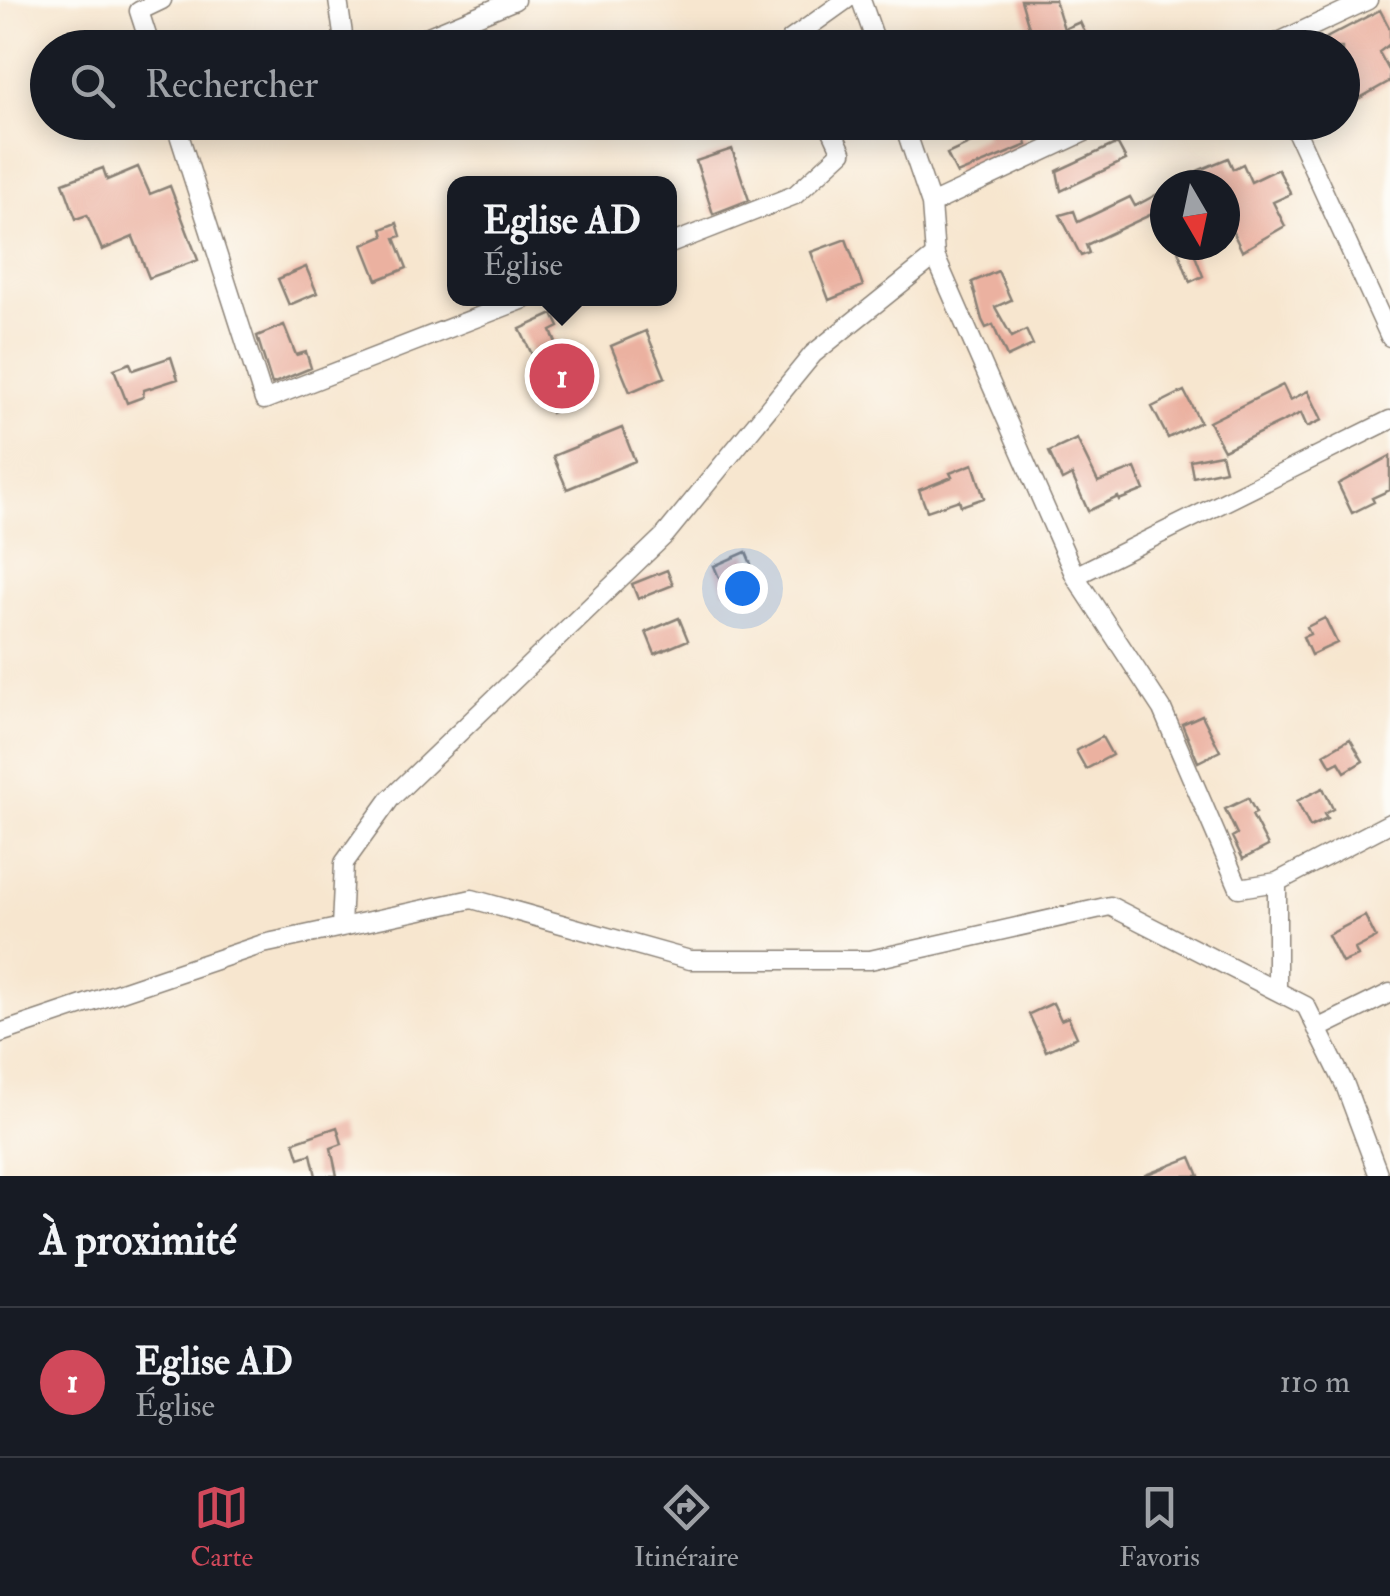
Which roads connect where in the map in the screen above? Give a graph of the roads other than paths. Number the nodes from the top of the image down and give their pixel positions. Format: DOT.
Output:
graph roads {
  1 [pos="162,0"];
  2 [pos="338,0"];
  3 [pos="516,0"];
  4 [pos="846,0"];
  5 [pos="861,0"];
  6 [pos="1368,0"];
  7 [pos="146,30"];
  8 [pos="342,30"];
  9 [pos="444,30"];
  10 [pos="804,30"];
  11 [pos="872,30"];
  12 [pos="1304,30"];
  13 [pos="181,140"];
  14 [pos="836,140"];
  15 [pos="909,140"];
  16 [pos="1068,140"];
  17 [pos="1300,140"];
  18 [pos="931,204"];
  19 [pos="677,241"];
  20 [pos="935,256"];
  21 [pos="506,306"];
  22 [pos="1390,337"];
  23 [pos="1390,420"];
  24 [pos="1075,576"];
  25 [pos="1390,824"];
  26 [pos="1277,882"];
  27 [pos="341,927"];
  28 [pos="1277,991"];
  29 [pos="1390,993"];
  30 [pos="1318,1029"];
  31 [pos="0,1033"];
  32 [pos="1379,1176"];
  1 -- 7 [label="street"];
  2 -- 8 [label="street"];
  3 -- 9 [label="street"];
  4 -- 10 [label="street"];
  5 -- 11 [label="street"];
  6 -- 12 [label="street"];
  13 -- 21 [label="street"];
  14 -- 19 [label="street"];
  15 -- 18 [label="street"];
  16 -- 18 [label="street"];
  17 -- 22 [label="street"];
  18 -- 20 [label="street"];
  20 -- 24 [label="street"];
  20 -- 27 [label="street"];
  23 -- 24 [label="street"];
  24 -- 26 [label="street"];
  25 -- 26 [label="street"];
  26 -- 28 [label="street"];
  27 -- 28 [label="street"];
  27 -- 31 [label="street"];
  28 -- 30 [label="street"];
  29 -- 30 [label="street"];
  30 -- 32 [label="street"];
}
